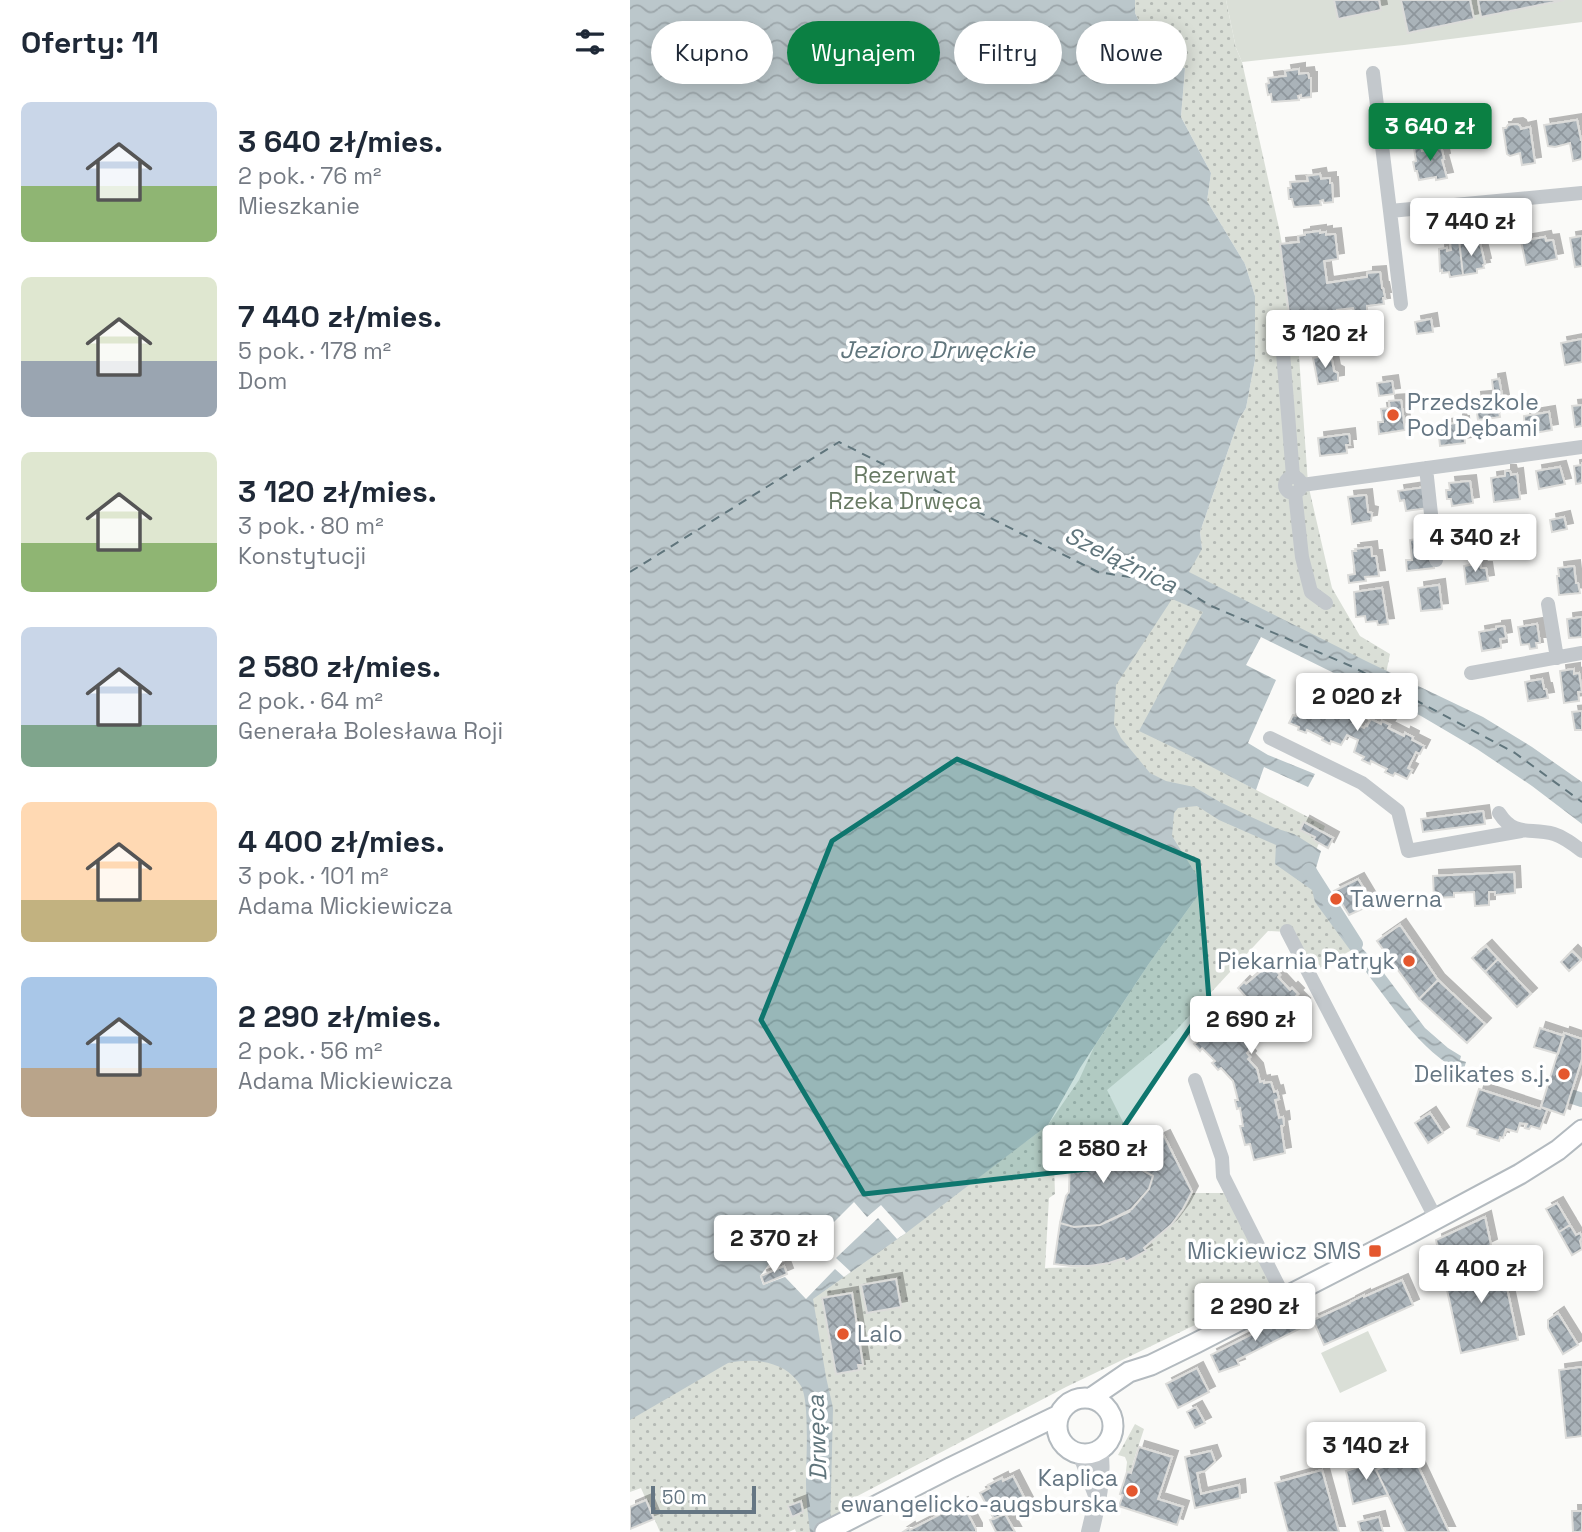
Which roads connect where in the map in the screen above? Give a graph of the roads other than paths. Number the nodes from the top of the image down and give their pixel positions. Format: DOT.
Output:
graph roads {
  1 [pos="1373,73"];
  2 [pos="1582,193"];
  3 [pos="1390,211"];
  4 [pos="1401,304"];
  5 [pos="1282,340"];
  6 [pos="1582,447"];
  7 [pos="1426,468"];
  8 [pos="1296,485"];
  9 [pos="1436,560"];
  10 [pos="1326,603"];
  11 [pos="1548,604"];
  12 [pos="1582,653"];
  13 [pos="1557,658"];
  14 [pos="1471,673"];
  15 [pos="1270,738"];
  16 [pos="1499,813"];
  17 [pos="1521,831"];
  18 [pos="1582,851"];
  19 [pos="1287,932"];
  20 [pos="1195,1080"];
  21 [pos="1581,1134"];
  22 [pos="1436,1219"];
  23 [pos="1284,1297"];
  24 [pos="1099,1403"];
  25 [pos="1059,1415"];
  26 [pos="1015,1435"];
  27 [pos="1059,1437"];
  28 [pos="1090,1452"];
  29 [pos="825,1532"];
  30 [pos="1090,1532"];
  1 -- 3 [label="street"];
  2 -- 3 [label="street"];
  3 -- 4 [label="street"];
  5 -- 8 [label="street"];
  6 -- 7 [label="street"];
  7 -- 8 [label="street"];
  7 -- 9 [label="street"];
  8 -- 10 [label="street"];
  11 -- 13 [label="street"];
  12 -- 13 [label="street"];
  13 -- 14 [label="street"];
  15 -- 17 [label="street"];
  16 -- 17 [label="street"];
  17 -- 18 [label="street"];
  19 -- 22 [label="street"];
  20 -- 23 [label="street"];
  21 -- 22 [label="main road"];
  22 -- 23 [label="main road"];
  23 -- 24 [label="main road"];
  24 -- 25 [label="main road"];
  24 -- 28 [label="main road"];
  25 -- 26 [label="main road"];
  25 -- 27 [label="main road"];
  26 -- 27 [label="main road"];
  26 -- 29 [label="main road"];
  27 -- 28 [label="main road"];
  28 -- 30 [label="street"];
}
